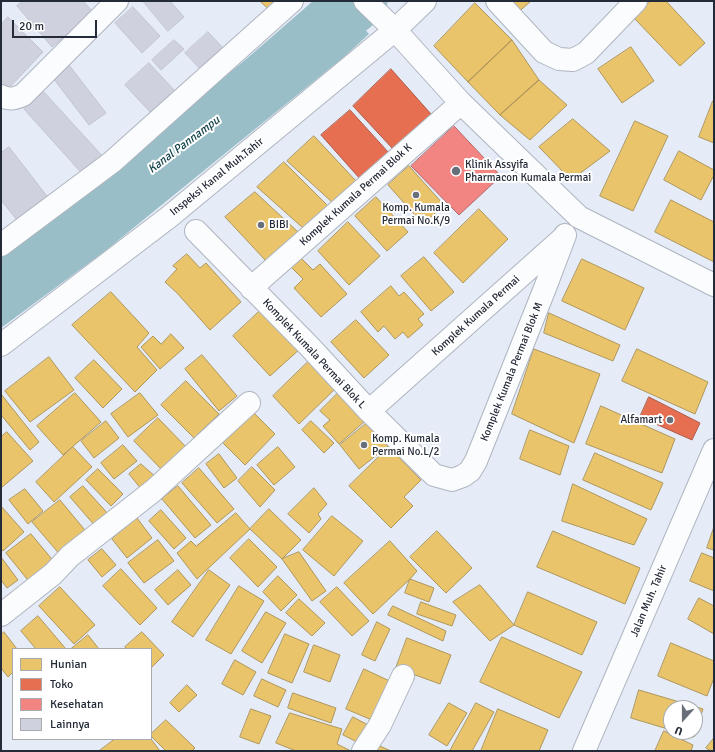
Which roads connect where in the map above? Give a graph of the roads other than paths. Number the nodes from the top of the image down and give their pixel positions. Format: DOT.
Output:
graph roads {
  1 [pos="116,1"];
  2 [pos="292,1"];
  3 [pos="365,1"];
  4 [pos="425,1"];
  5 [pos="497,1"];
  6 [pos="636,1"];
  7 [pos="390,25"];
  8 [pos="1,96"];
  9 [pos="461,103"];
  10 [pos="578,217"];
  11 [pos="196,231"];
  12 [pos="565,236"];
  13 [pos="1,245"];
  14 [pos="714,285"];
  15 [pos="252,288"];
  16 [pos="1,345"];
  17 [pos="249,403"];
  18 [pos="369,411"];
  19 [pos="714,450"];
  20 [pos="434,475"];
  21 [pos="1,615"];
  22 [pos="403,676"];
  23 [pos="364,751"];
  24 [pos="584,751"];
  1 -- 8 [label="street"];
  2 -- 13 [label="street"];
  3 -- 7 [label="street"];
  4 -- 7 [label="street, Inspeksi Kanal Muh.Tahir"];
  5 -- 6 [label="street"];
  7 -- 9 [label="street"];
  7 -- 16 [label="street, Inspeksi Kanal Muh.Tahir"];
  9 -- 10 [label="street"];
  9 -- 15 [label="street, Komplek Kumala Permai Blok K"];
  10 -- 12 [label="street, Komplek Kumala Permai"];
  10 -- 14 [label="street"];
  11 -- 15 [label="street, Komplek Kumala Permai Blok L"];
  12 -- 18 [label="street, Komplek Kumala Permai"];
  12 -- 20 [label="street, Komplek Kumala Permai Blok M"];
  15 -- 18 [label="street, Komplek Kumala Permai Blok L"];
  17 -- 21 [label="street"];
  18 -- 20 [label="street, Komplek Kumala Permai Blok L"];
  19 -- 24 [label="street, Jalan Muh. Tahir"];
  22 -- 23 [label="street"];
}
